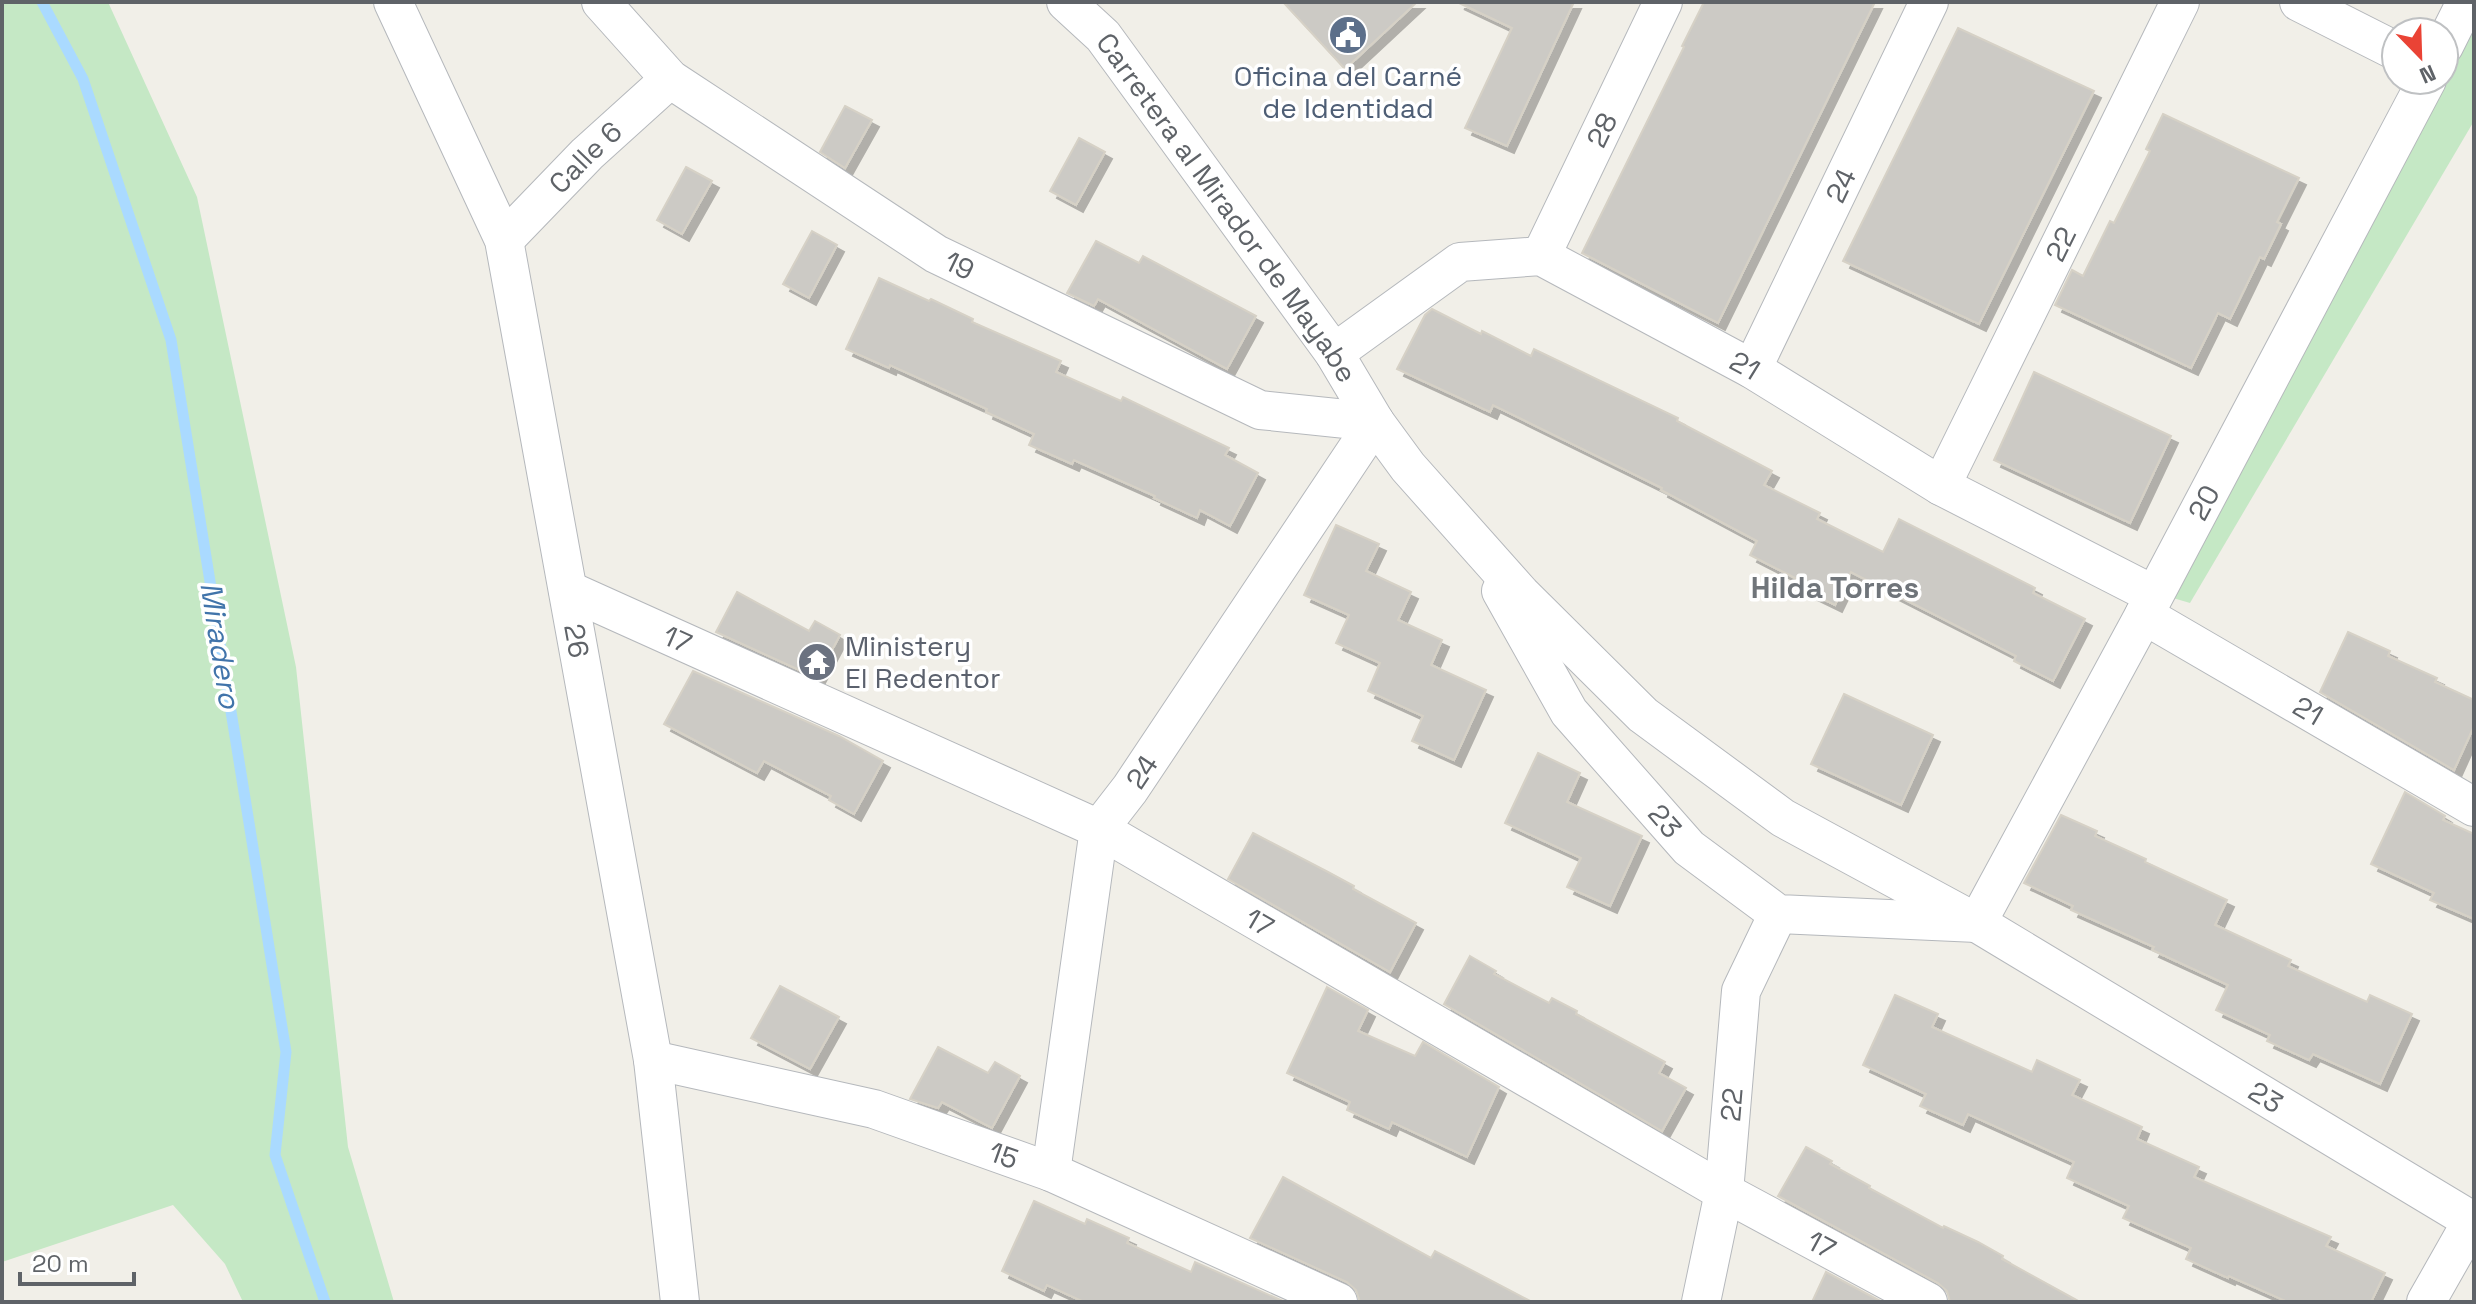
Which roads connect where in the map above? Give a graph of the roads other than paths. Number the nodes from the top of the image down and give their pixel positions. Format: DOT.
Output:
graph roads {
  1 [pos="393,2"];
  2 [pos="601,2"];
  3 [pos="1066,2"];
  4 [pos="1663,2"];
  5 [pos="1929,2"];
  6 [pos="2180,2"];
  7 [pos="2299,2"];
  8 [pos="2380,43"];
  9 [pos="670,79"];
  10 [pos="2419,96"];
  11 [pos="504,240"];
  12 [pos="1541,256"];
  13 [pos="1334,353"];
  14 [pos="1752,369"];
  15 [pos="1375,422"];
  16 [pos="1941,486"];
  17 [pos="1470,537"];
  18 [pos="568,590"];
  19 [pos="2149,605"];
  20 [pos="2474,807"];
  21 [pos="1099,829"];
  22 [pos="1778,914"];
  23 [pos="1977,923"];
  24 [pos="653,1060"];
  25 [pos="1051,1172"];
  26 [pos="1724,1192"];
  27 [pos="2473,1222"];
  28 [pos="680,1302"];
  29 [pos="1338,1302"];
  30 [pos="1701,1302"];
  31 [pos="1928,1302"];
  32 [pos="2426,1302"];
  1 -- 11 [label="street, 26"];
  2 -- 9 [label="street, 19"];
  3 -- 13 [label="street, Carretera al Mirador de Mayabe"];
  4 -- 12 [label="street, 28"];
  5 -- 14 [label="street, 24"];
  6 -- 16 [label="street, 22"];
  7 -- 8 [label="street"];
  9 -- 11 [label="street, Calle 6"];
  9 -- 15 [label="street, 19"];
  10 -- 19 [label="street, 20"];
  11 -- 18 [label="street, 26"];
  12 -- 13 [label="street"];
  12 -- 14 [label="street, 21"];
  13 -- 15 [label="street, Carretera al Mirador de Mayabe"];
  14 -- 16 [label="street, 21"];
  15 -- 17 [label="street, 23"];
  15 -- 21 [label="street, 24"];
  16 -- 19 [label="street, 21"];
  17 -- 22 [label="street, 23"];
  17 -- 23 [label="street, 23"];
  18 -- 21 [label="street, 17"];
  18 -- 24 [label="street, 26"];
  19 -- 20 [label="street, 21"];
  19 -- 23 [label="street, 20"];
  21 -- 25 [label="street, 24"];
  21 -- 26 [label="street, 17"];
  22 -- 23 [label="street, 23"];
  22 -- 26 [label="street, 22"];
  23 -- 27 [label="street, 23"];
  24 -- 25 [label="street, 15"];
  24 -- 28 [label="street, 26"];
  25 -- 29 [label="street, 15"];
  26 -- 30 [label="street, 22"];
  26 -- 31 [label="street, 17"];
  27 -- 32 [label="street"];
}
